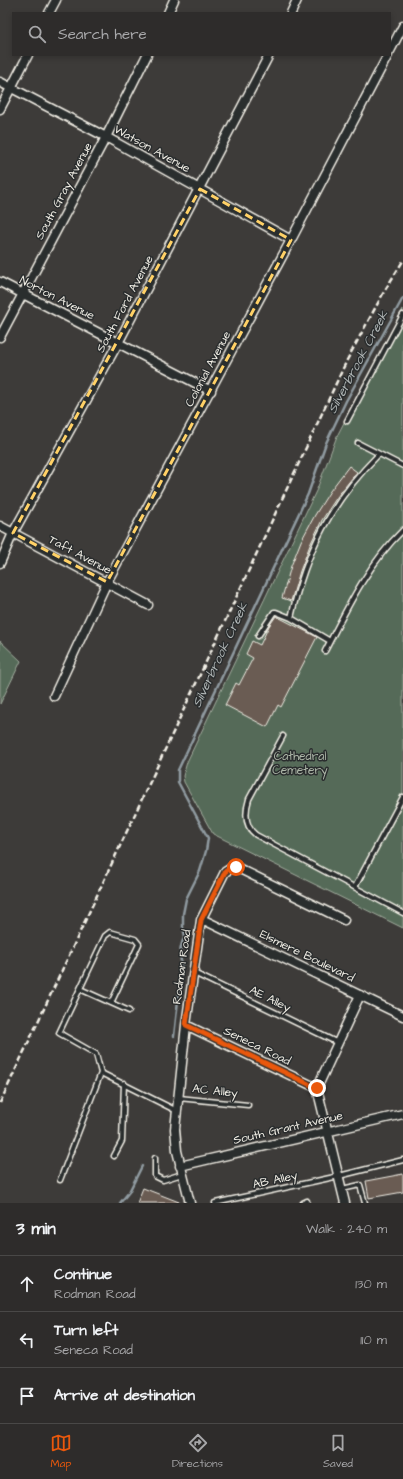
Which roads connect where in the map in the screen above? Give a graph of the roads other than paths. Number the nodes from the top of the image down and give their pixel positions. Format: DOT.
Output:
graph roads {
  1 [pos="56,0"];
  2 [pos="174,0"];
  3 [pos="297,0"];
  4 [pos="50,12"];
  5 [pos="168,12"];
  6 [pos="291,12"];
  7 [pos="403,26"];
  8 [pos="391,49"];
  9 [pos="27,56"];
  10 [pos="146,56"];
  11 [pos="268,56"];
  12 [pos="387,56"];
  13 [pos="0,82"];
  14 [pos="11,88"];
  15 [pos="0,109"];
  16 [pos="106,137"];
  17 [pos="200,189"];
  18 [pos="291,240"];
  19 [pos="0,282"];
  20 [pos="23,295"];
  21 [pos="403,315"];
  22 [pos="0,337"];
  23 [pos="118,343"];
  24 [pos="210,391"];
  25 [pos="347,421"];
  26 [pos="358,443"];
  27 [pos="379,454"];
  28 [pos="403,466"];
  29 [pos="0,526"];
  30 [pos="403,530"];
  31 [pos="13,533"];
  32 [pos="0,562"];
  33 [pos="107,582"];
  34 [pos="148,605"];
  35 [pos="291,618"];
  36 [pos="258,636"];
  37 [pos="330,641"];
  38 [pos="325,651"];
  39 [pos="54,696"];
  40 [pos="283,736"];
  41 [pos="403,797"];
  42 [pos="355,887"];
  43 [pos="403,913"];
  44 [pos="201,920"];
  45 [pos="344,920"];
  46 [pos="194,973"];
  47 [pos="80,989"];
  48 [pos="360,995"];
  49 [pos="111,1003"];
  50 [pos="129,1011"];
  51 [pos="403,1016"];
  52 [pos="186,1025"];
  53 [pos="338,1043"];
  54 [pos="101,1072"];
  55 [pos="124,1083"];
  56 [pos="317,1088"];
  57 [pos="179,1098"];
  58 [pos="248,1105"];
  59 [pos="177,1111"];
  60 [pos="402,1114"];
  61 [pos="327,1131"];
  62 [pos="114,1156"];
  63 [pos="155,1158"];
  64 [pos="403,1160"];
  65 [pos="180,1166"];
  66 [pos="182,1174"];
  67 [pos="339,1176"];
  68 [pos="60,1180"];
  69 [pos="342,1189"];
  70 [pos="190,1203"];
  71 [pos="215,1203"];
  72 [pos="345,1203"];
  73 [pos="365,1203"];
  1 -- 4 [label="street"];
  2 -- 5 [label="street"];
  3 -- 6 [label="street"];
  7 -- 8 [label="street"];
  9 -- 14 [label="street"];
  10 -- 16 [label="street, South Gray Avenue"];
  11 -- 17 [label="street, South Ford Avenue"];
  12 -- 18 [label="street, Colonial Avenue"];
  13 -- 14 [label="street, Watson Avenue"];
  14 -- 15 [label="street"];
  14 -- 16 [label="street, Watson Avenue"];
  16 -- 17 [label="street, Watson Avenue"];
  16 -- 20 [label="street, South Gray Avenue"];
  17 -- 18 [label="street, Watson Avenue"];
  17 -- 23 [label="street, South Ford Avenue"];
  18 -- 24 [label="street, Colonial Avenue"];
  19 -- 20 [label="street, Norton Avenue"];
  20 -- 22 [label="street, South Gray Avenue"];
  20 -- 23 [label="street, Norton Avenue"];
  21 -- 25 [label="lane"];
  23 -- 24 [label="street, Norton Avenue"];
  23 -- 31 [label="street, South Ford Avenue"];
  24 -- 33 [label="street, Colonial Avenue"];
  26 -- 27 [label="lane"];
  27 -- 28 [label="lane"];
  27 -- 35 [label="lane"];
  29 -- 31 [label="street, Taft Avenue"];
  30 -- 37 [label="lane"];
  31 -- 32 [label="street, South Ford Avenue"];
  31 -- 33 [label="street, Taft Avenue"];
  33 -- 34 [label="street, Taft Avenue"];
  33 -- 39 [label="street, Colonial Avenue"];
  35 -- 36 [label="lane"];
  35 -- 37 [label="lane"];
  37 -- 38 [label="lane"];
  40 -- 42 [label="lane"];
  41 -- 42 [label="lane"];
  42 -- 43 [label="lane"];
  44 -- 45 [label="street, Rodman Road"];
  44 -- 46 [label="street, Rodman Road"];
  44 -- 48 [label="street, Elsmere Boulevard"];
  46 -- 52 [label="street, Rodman Road"];
  46 -- 53 [label="lane, AE Alley"];
  47 -- 49 [label="lane"];
  47 -- 49 [label="lane"];
  47 -- 54 [label="lane"];
  48 -- 51 [label="street, Elsmere Boulevard"];
  48 -- 53 [label="street"];
  49 -- 50 [label="lane"];
  52 -- 56 [label="street, Seneca Road"];
  52 -- 57 [label="street, Rodman Road"];
  53 -- 56 [label="street"];
  54 -- 55 [label="lane"];
  54 -- 68 [label="lane"];
  55 -- 59 [label="lane"];
  55 -- 62 [label="lane"];
  56 -- 61 [label="street"];
  57 -- 58 [label="lane, AC Alley"];
  57 -- 59 [label="street, Rodman Road"];
  59 -- 65 [label="street, Rodman Road"];
  60 -- 61 [label="street, South Grant Avenue"];
  61 -- 65 [label="street, South Grant Avenue"];
  61 -- 67 [label="street"];
  63 -- 66 [label="lane"];
  64 -- 67 [label="lane, AB Alley"];
  65 -- 66 [label="street, Rodman Road"];
  66 -- 70 [label="street, Rodman Road"];
  67 -- 69 [label="street"];
  67 -- 71 [label="lane, AB Alley"];
  69 -- 72 [label="street"];
  69 -- 73 [label="lane"];
}
